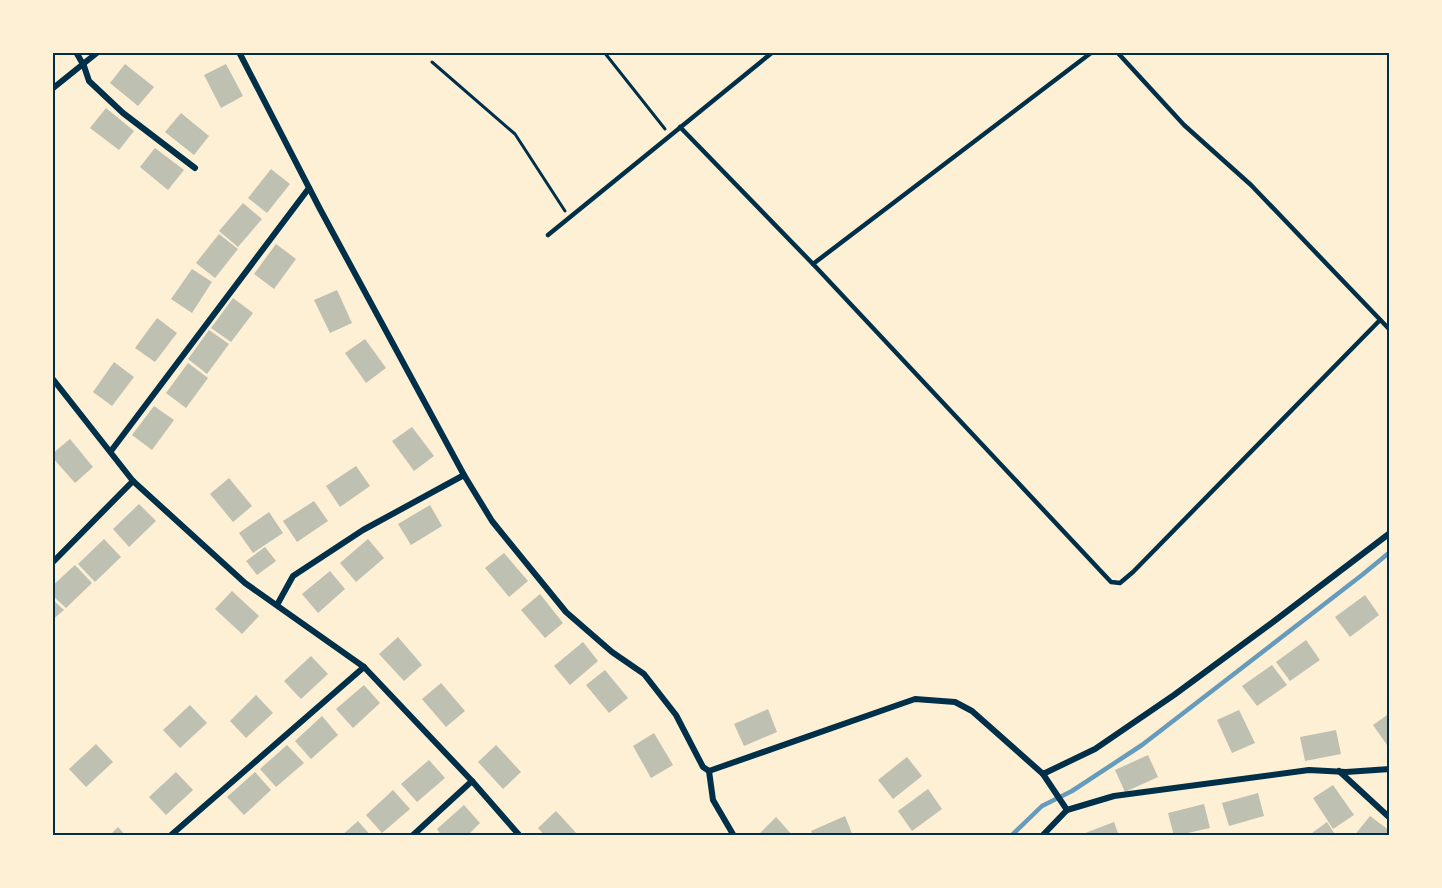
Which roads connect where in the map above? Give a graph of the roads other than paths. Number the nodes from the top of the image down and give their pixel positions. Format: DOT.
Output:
graph roads {
  1 [pos="76,52"];
  2 [pos="98,52"];
  3 [pos="239,52"];
  4 [pos="773,52"];
  5 [pos="1092,52"];
  6 [pos="1117,52"];
  7 [pos="84,66"];
  8 [pos="52,89"];
  9 [pos="680,127"];
  10 [pos="195,168"];
  11 [pos="309,188"];
  12 [pos="548,235"];
  13 [pos="813,264"];
  14 [pos="1380,320"];
  15 [pos="1389,330"];
  16 [pos="52,378"];
  17 [pos="111,451"];
  18 [pos="464,475"];
  19 [pos="133,481"];
  20 [pos="1389,532"];
  21 [pos="52,563"];
  22 [pos="277,604"];
  23 [pos="364,667"];
  24 [pos="1389,769"];
  25 [pos="709,771"];
  26 [pos="1339,771"];
  27 [pos="1042,774"];
  28 [pos="472,781"];
  29 [pos="1067,810"];
  30 [pos="1389,818"];
  31 [pos="170,836"];
  32 [pos="412,836"];
  33 [pos="520,836"];
  34 [pos="734,836"];
  35 [pos="1042,836"];
  1 -- 7 [label="street"];
  2 -- 7 [label="street"];
  3 -- 11 [label="street"];
  4 -- 9 [label="lane"];
  5 -- 13 [label="lane"];
  6 -- 14 [label="lane"];
  7 -- 8 [label="street"];
  7 -- 10 [label="street"];
  9 -- 12 [label="lane"];
  9 -- 13 [label="lane"];
  11 -- 17 [label="street"];
  11 -- 18 [label="street"];
  13 -- 14 [label="lane"];
  14 -- 15 [label="lane"];
  16 -- 17 [label="street"];
  17 -- 19 [label="street"];
  18 -- 22 [label="street"];
  18 -- 25 [label="street"];
  19 -- 21 [label="street"];
  19 -- 22 [label="street"];
  20 -- 27 [label="street"];
  22 -- 23 [label="street"];
  23 -- 28 [label="street"];
  23 -- 31 [label="street"];
  24 -- 26 [label="street"];
  25 -- 27 [label="street"];
  25 -- 34 [label="street"];
  26 -- 29 [label="street"];
  26 -- 30 [label="street"];
  27 -- 29 [label="street"];
  28 -- 32 [label="street"];
  28 -- 33 [label="street"];
  29 -- 35 [label="street"];
}
